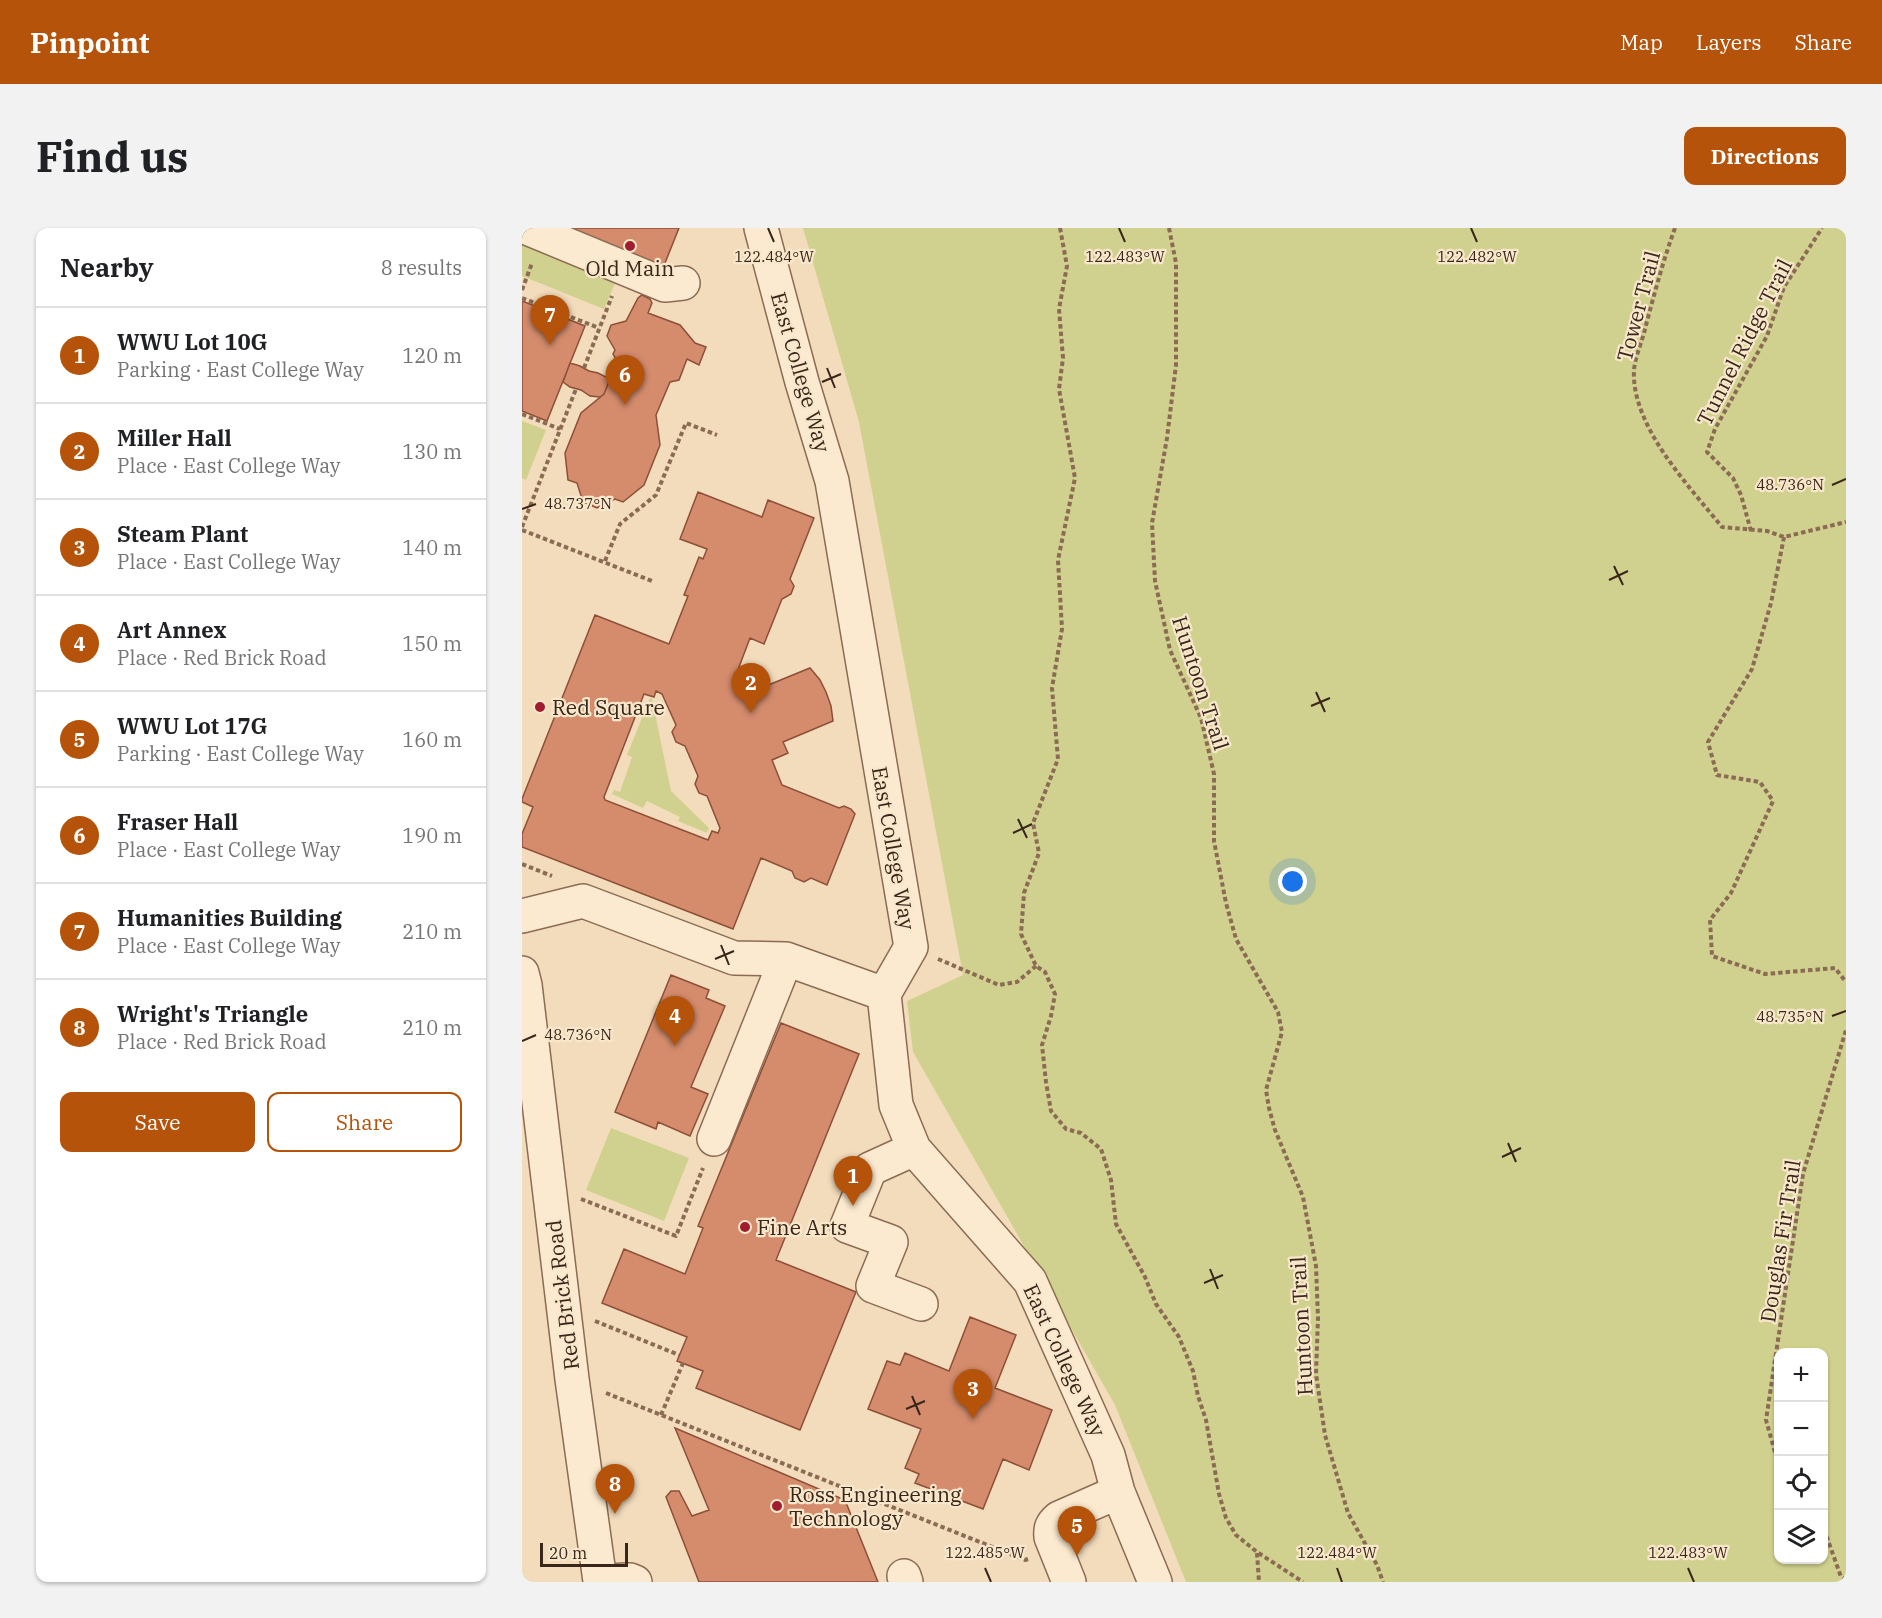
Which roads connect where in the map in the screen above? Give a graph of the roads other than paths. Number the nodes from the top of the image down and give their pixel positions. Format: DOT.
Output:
graph roads {
  1 [pos="527,228"];
  2 [pos="761,228"];
  3 [pos="683,283"];
  4 [pos="522,916"];
  5 [pos="786,959"];
  6 [pos="522,973"];
  7 [pos="884,994"];
  8 [pos="714,1139"];
  9 [pos="914,1149"];
  10 [pos="921,1304"];
  11 [pos="1118,1492"];
  12 [pos="635,1582"];
  13 [pos="1069,1582"];
  14 [pos="1155,1582"];
  1 -- 3 [label="street"];
  2 -- 7 [label="street, East College Way"];
  4 -- 5 [label="street"];
  5 -- 7 [label="street"];
  5 -- 8 [label="street"];
  6 -- 12 [label="street, Red Brick Road"];
  7 -- 9 [label="street, East College Way"];
  9 -- 10 [label="street"];
  9 -- 11 [label="street, East College Way"];
  11 -- 13 [label="street"];
  11 -- 14 [label="street, East College Way"];
}
